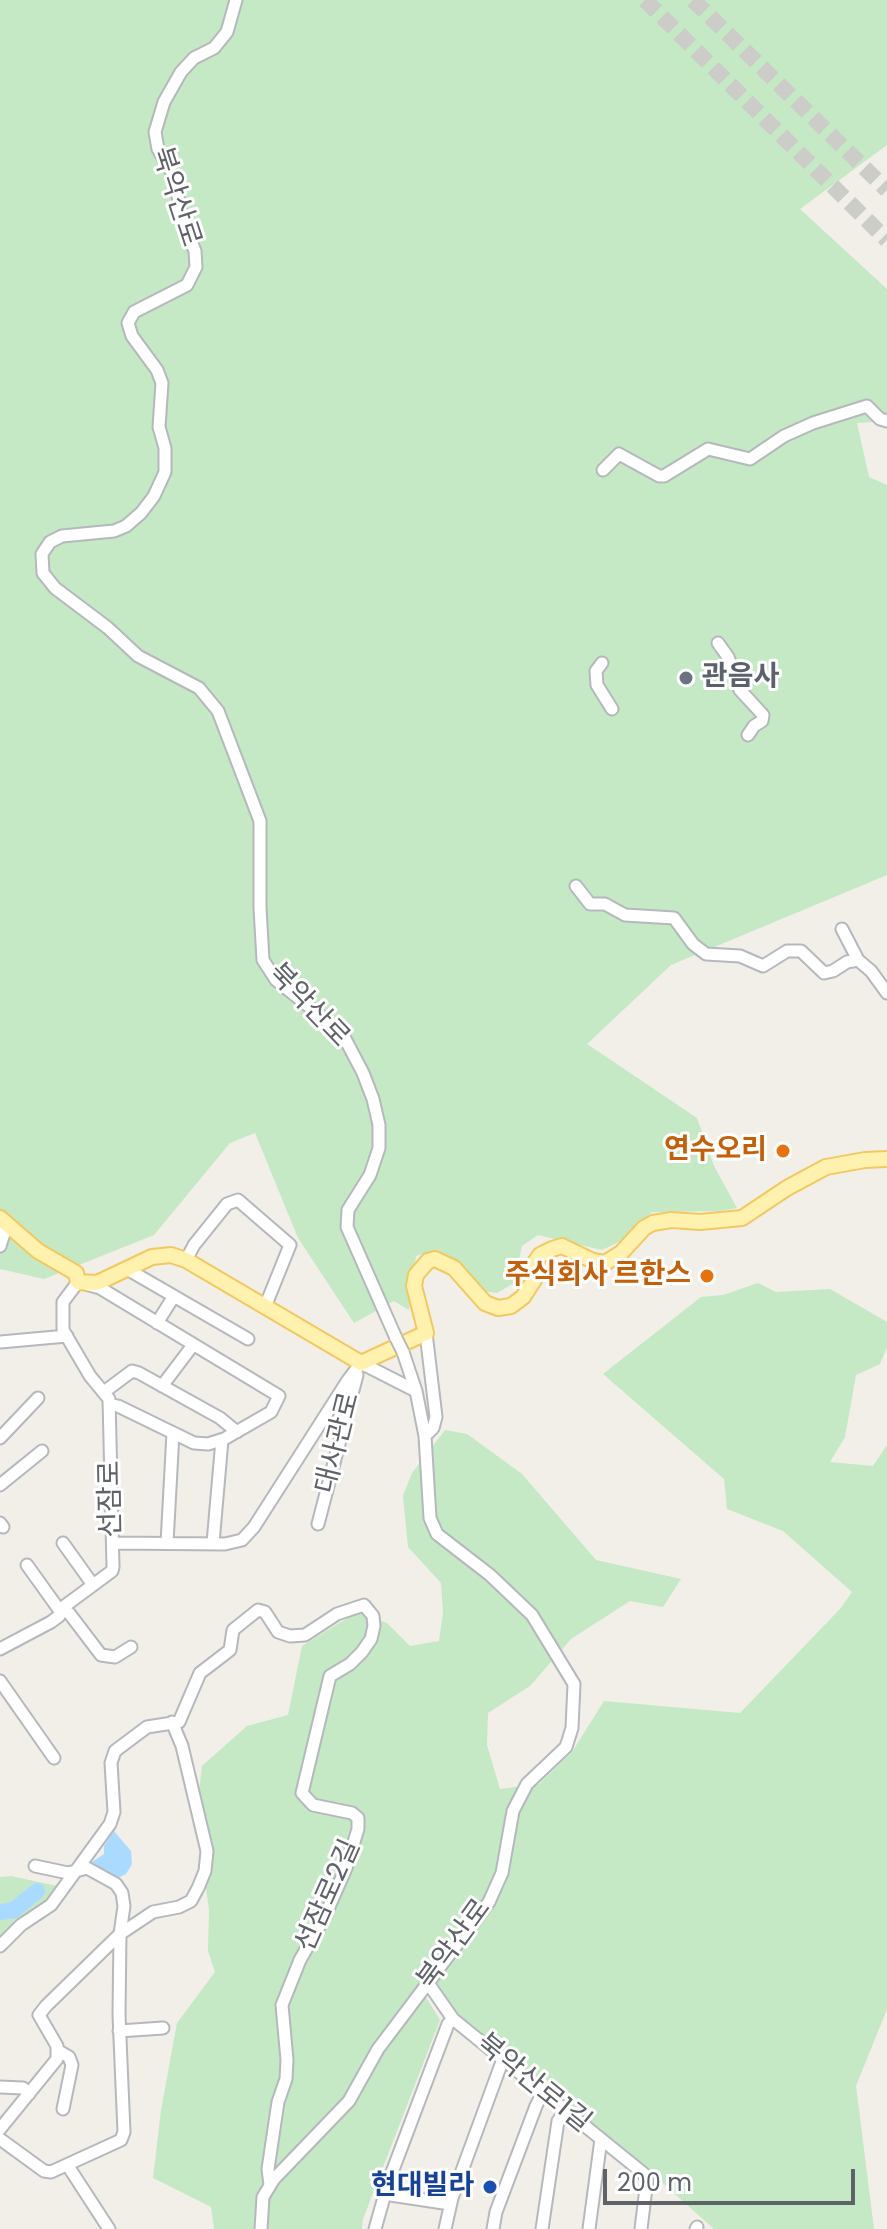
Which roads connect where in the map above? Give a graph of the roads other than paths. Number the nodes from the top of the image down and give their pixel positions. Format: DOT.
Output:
graph roads {
  1 [pos="236,0"];
  2 [pos="887,421"];
  3 [pos="603,470"];
  4 [pos="718,643"];
  5 [pos="602,663"];
  6 [pos="612,709"];
  7 [pos="748,735"];
  8 [pos="576,886"];
  9 [pos="842,929"];
  10 [pos="858,960"];
  11 [pos="887,993"];
  12 [pos="887,1159"];
  13 [pos="4,1221"];
  14 [pos="0,1246"];
  15 [pos="186,1260"];
  16 [pos="127,1269"];
  17 [pos="78,1282"];
  18 [pos="174,1296"];
  19 [pos="265,1307"];
  20 [pos="157,1323"];
  21 [pos="426,1333"];
  22 [pos="67,1336"];
  23 [pos="248,1339"];
  24 [pos="0,1342"];
  25 [pos="193,1345"];
  26 [pos="361,1363"];
  27 [pos="162,1386"];
  28 [pos="416,1391"];
  29 [pos="104,1392"];
  30 [pos="38,1398"];
  31 [pos="109,1404"];
  32 [pos="237,1432"];
  33 [pos="173,1433"];
  34 [pos="425,1436"];
  35 [pos="0,1438"];
  36 [pos="222,1440"];
  37 [pos="42,1451"];
  38 [pos="2,1478"];
  39 [pos="318,1524"];
  40 [pos="63,1543"];
  41 [pos="113,1543"];
  42 [pos="167,1543"];
  43 [pos="213,1543"];
  44 [pos="27,1565"];
  45 [pos="93,1585"];
  46 [pos="60,1611"];
  47 [pos="131,1647"];
  48 [pos="0,1649"];
  49 [pos="0,1681"];
  50 [pos="172,1722"];
  51 [pos="54,1758"];
  52 [pos="35,1866"];
  53 [pos="74,1871"];
  54 [pos="120,1934"];
  55 [pos="0,1946"];
  56 [pos="428,1983"];
  57 [pos="453,2019"];
  58 [pos="163,2028"];
  59 [pos="119,2031"];
  60 [pos="57,2050"];
  61 [pos="503,2059"];
  62 [pos="0,2087"];
  63 [pos="543,2092"];
  64 [pos="29,2094"];
  65 [pos="63,2109"];
  66 [pos="565,2111"];
  67 [pos="0,2129"];
  68 [pos="0,2139"];
  69 [pos="601,2139"];
  70 [pos="68,2166"];
  71 [pos="270,2185"];
  72 [pos="384,2194"];
  73 [pos="450,2204"];
  74 [pos="109,2229"];
  75 [pos="261,2229"];
  76 [pos="375,2229"];
  77 [pos="445,2229"];
  78 [pos="493,2229"];
  79 [pos="542,2229"];
  80 [pos="589,2229"];
  81 [pos="641,2229"];
  1 -- 28 [label="street, 북악산로, bridge"];
  2 -- 3 [label="street"];
  4 -- 7 [label="street"];
  5 -- 6 [label="street"];
  8 -- 10 [label="street"];
  9 -- 10 [label="street"];
  10 -- 11 [label="street"];
  12 -- 21 [label="main road"];
  13 -- 14 [label="street"];
  13 -- 17 [label="main road"];
  15 -- 16 [label="main road, 대사관로"];
  15 -- 19 [label="main road, 대사관로"];
  15 -- 19 [label="street"];
  16 -- 17 [label="main road, 대사관로"];
  16 -- 18 [label="street"];
  17 -- 20 [label="street"];
  17 -- 22 [label="street"];
  18 -- 20 [label="street"];
  18 -- 23 [label="street"];
  19 -- 26 [label="main road, 대사관로"];
  20 -- 25 [label="street"];
  21 -- 26 [label="main road, 대사관로"];
  21 -- 34 [label="street"];
  22 -- 24 [label="street"];
  22 -- 29 [label="street, 선잠로"];
  25 -- 27 [label="street"];
  25 -- 32 [label="street"];
  26 -- 28 [label="street, 대사관로"];
  26 -- 39 [label="street, 대사관로"];
  26 -- 43 [label="street"];
  27 -- 29 [label="street"];
  27 -- 32 [label="street"];
  28 -- 34 [label="street, 북악산로"];
  29 -- 31 [label="street, 선잠로"];
  30 -- 35 [label="street"];
  31 -- 33 [label="street"];
  31 -- 41 [label="street, 선잠로"];
  32 -- 36 [label="street"];
  33 -- 36 [label="street"];
  33 -- 42 [label="street"];
  34 -- 56 [label="street, 북악산로"];
  36 -- 43 [label="street"];
  37 -- 38 [label="street"];
  40 -- 45 [label="street, 선잠로"];
  41 -- 42 [label="street"];
  41 -- 45 [label="street, 선잠로"];
  42 -- 43 [label="street"];
  44 -- 46 [label="street"];
  45 -- 46 [label="street, 선잠로"];
  46 -- 47 [label="street"];
  46 -- 48 [label="street, 선잠로"];
  49 -- 51 [label="street"];
  50 -- 53 [label="street"];
  50 -- 54 [label="street"];
  50 -- 71 [label="street, 선잠로2길"];
  52 -- 53 [label="street"];
  53 -- 54 [label="street"];
  53 -- 55 [label="street"];
  54 -- 59 [label="street"];
  54 -- 60 [label="street"];
  56 -- 57 [label="street, 북악산로1길"];
  56 -- 71 [label="street, 북악산로"];
  57 -- 61 [label="street, 북악산로1길"];
  57 -- 72 [label="street, 북악산로1길"];
  58 -- 59 [label="street"];
  59 -- 70 [label="street"];
  60 -- 64 [label="street"];
  60 -- 65 [label="street"];
  61 -- 63 [label="street, 북악산로1길"];
  61 -- 73 [label="street"];
  62 -- 64 [label="street"];
  63 -- 66 [label="street, 북악산로1길"];
  63 -- 78 [label="street"];
  64 -- 67 [label="street"];
  66 -- 69 [label="street, 북악산로1길"];
  66 -- 79 [label="street"];
  68 -- 70 [label="street"];
  69 -- 80 [label="street"];
  69 -- 81 [label="street, 북악산로1길"];
  70 -- 74 [label="street"];
  71 -- 75 [label="street"];
  72 -- 73 [label="street"];
  72 -- 76 [label="street, 북악산로1길"];
  73 -- 77 [label="street"];
}
